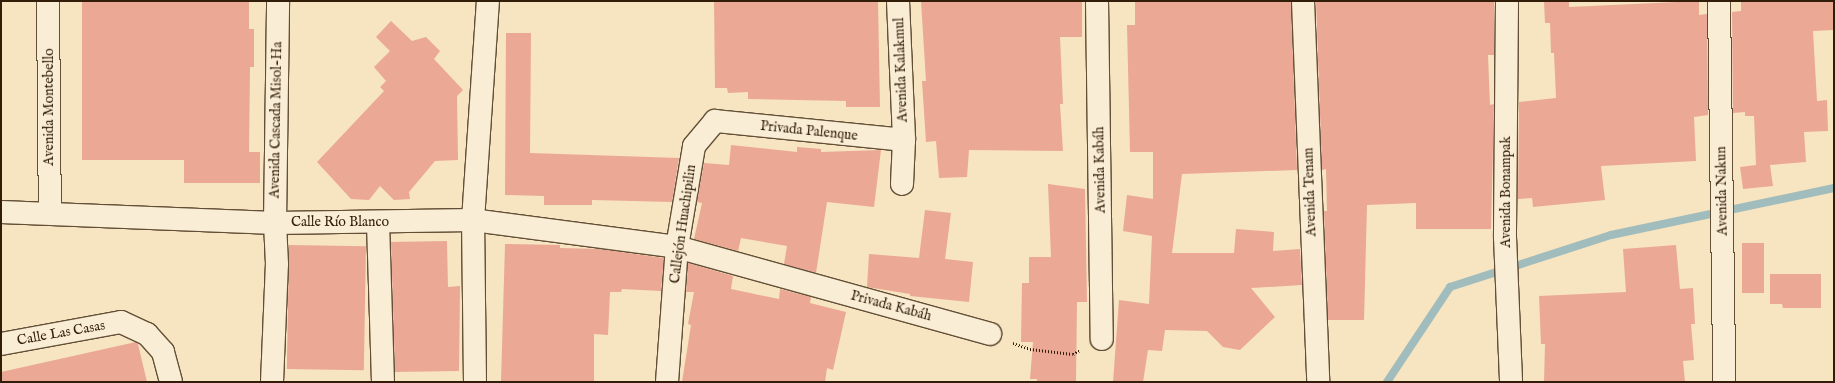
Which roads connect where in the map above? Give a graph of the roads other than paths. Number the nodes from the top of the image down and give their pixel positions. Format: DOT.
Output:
graph roads {
  1 [pos="48,1"];
  2 [pos="278,1"];
  3 [pos="488,1"];
  4 [pos="898,1"];
  5 [pos="1097,1"];
  6 [pos="1303,1"];
  7 [pos="1507,1"];
  8 [pos="1719,1"];
  9 [pos="715,122"];
  10 [pos="904,140"];
  11 [pos="902,184"];
  12 [pos="1,212"];
  13 [pos="50,213"];
  14 [pos="473,220"];
  15 [pos="275,223"];
  16 [pos="378,223"];
  17 [pos="677,247"];
  18 [pos="990,334"];
  19 [pos="1102,339"];
  20 [pos="1,344"];
  21 [pos="171,382"];
  22 [pos="272,382"];
  23 [pos="383,382"];
  24 [pos="475,382"];
  25 [pos="667,382"];
  26 [pos="1318,382"];
  27 [pos="1511,382"];
  28 [pos="1724,382"];
  1 -- 13 [label="street, Avenida Montebello"];
  2 -- 15 [label="street, Avenida Cascada Misol-Ha"];
  3 -- 14 [label="street"];
  4 -- 10 [label="street, Avenida Kalakmul"];
  5 -- 19 [label="street, Avenida Kabáh"];
  6 -- 26 [label="street, Avenida Tenam"];
  7 -- 27 [label="street, Avenida Bonampak"];
  8 -- 28 [label="street, Avenida Nakun"];
  9 -- 10 [label="street, Privada Palenque"];
  9 -- 17 [label="street, Callejón Huachipilin"];
  10 -- 11 [label="street, Avenida Kalakmul"];
  12 -- 13 [label="street, Calle Río Blanco"];
  13 -- 15 [label="street, Calle Río Blanco"];
  14 -- 16 [label="street, Calle Río Blanco"];
  14 -- 17 [label="street, Calle Río Blanco"];
  14 -- 24 [label="street"];
  15 -- 16 [label="street, Calle Río Blanco"];
  15 -- 22 [label="street, Avenida Cascada Misol-Ha"];
  16 -- 23 [label="street"];
  17 -- 18 [label="street, Privada Kabáh"];
  17 -- 25 [label="street, Callejón Huachipilin"];
  20 -- 21 [label="street, Calle Las Casas"];
}
